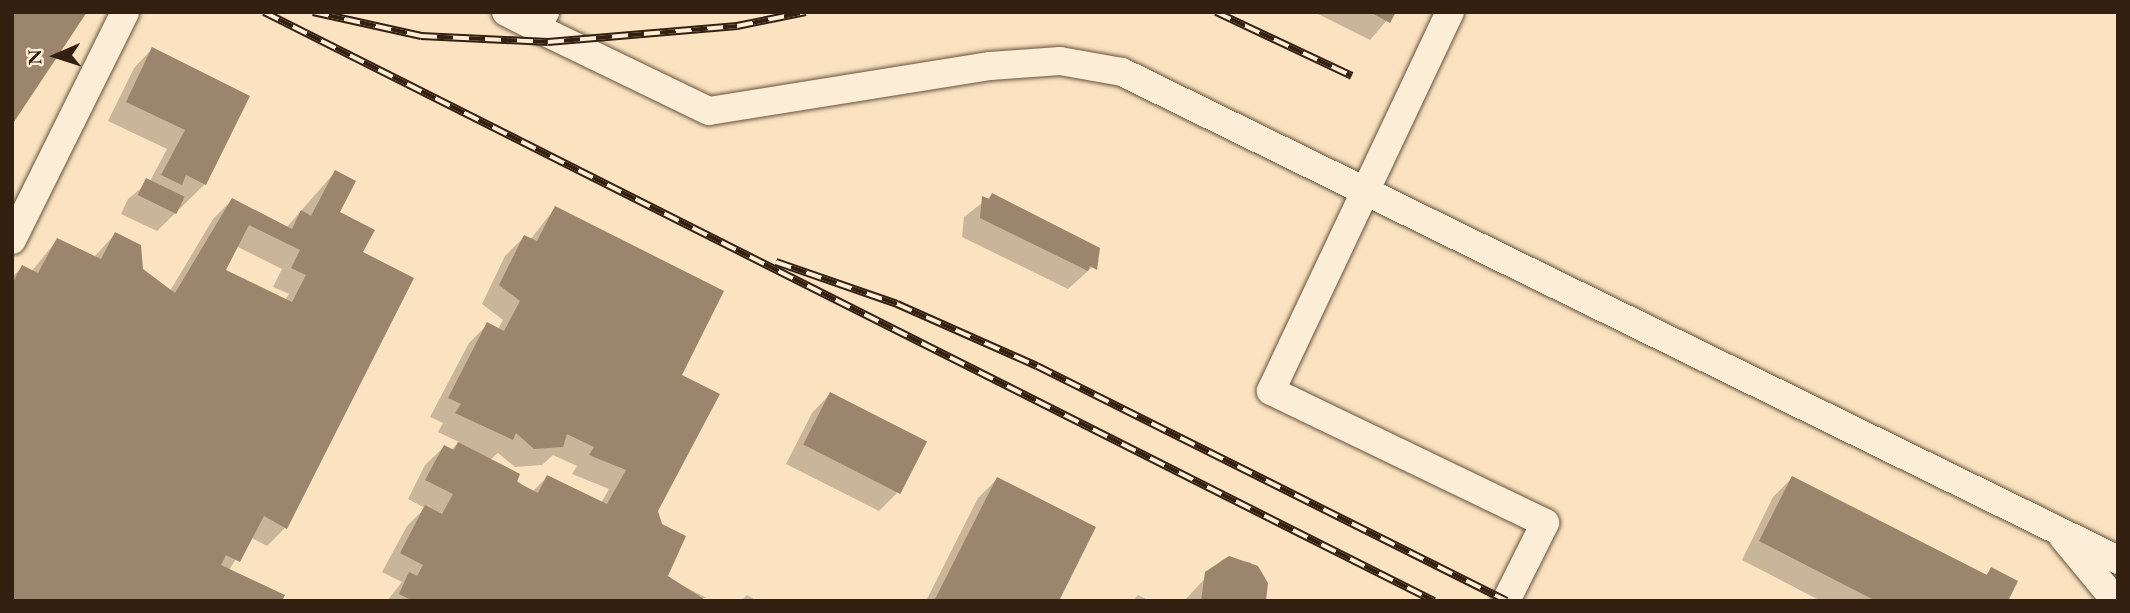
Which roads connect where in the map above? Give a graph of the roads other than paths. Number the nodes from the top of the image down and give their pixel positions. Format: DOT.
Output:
graph roads {
  1 [pos="125,12"];
  2 [pos="506,12"];
  3 [pos="1450,12"];
  4 [pos="541,20"];
  5 [pos="1367,189"];
  6 [pos="12,240"];
  7 [pos="2057,530"];
  8 [pos="2118,560"];
  9 [pos="1506,601"];
  10 [pos="2116,601"];
  1 -- 6 [label="lane"];
  2 -- 4 [label="lane"];
  3 -- 5 [label="lane"];
  4 -- 5 [label="lane"];
  5 -- 7 [label="lane"];
  5 -- 9 [label="lane"];
  7 -- 8 [label="lane"];
  7 -- 10 [label="lane"];
}
